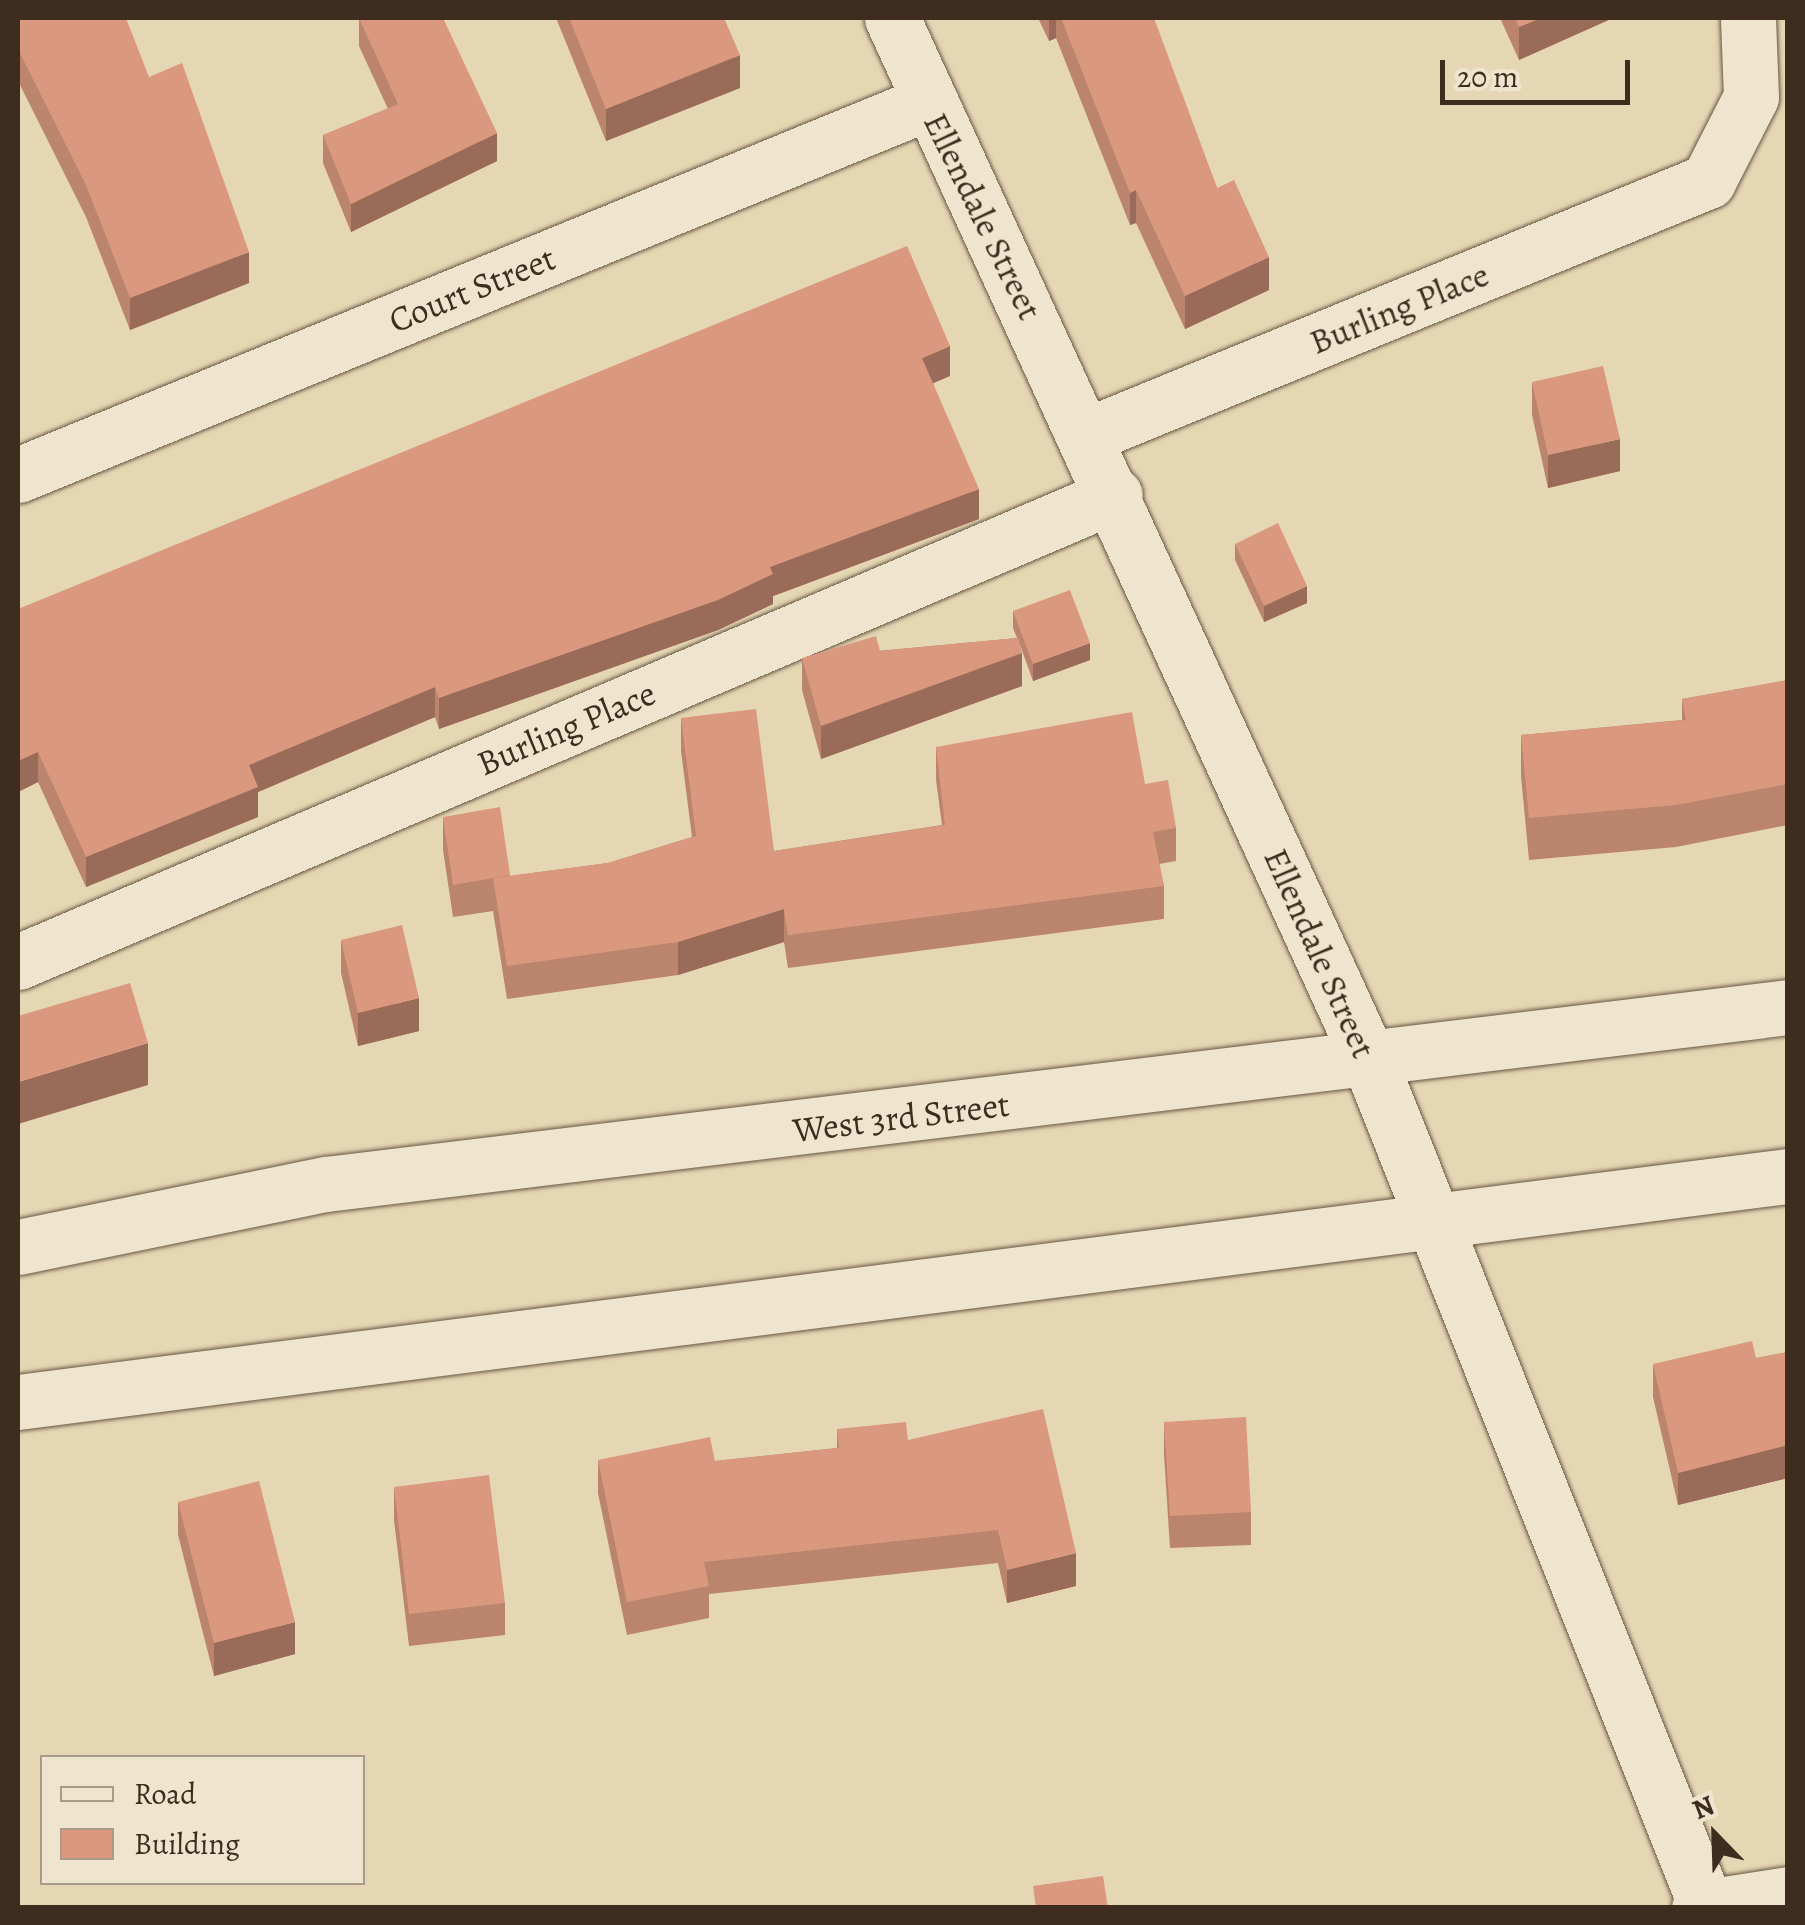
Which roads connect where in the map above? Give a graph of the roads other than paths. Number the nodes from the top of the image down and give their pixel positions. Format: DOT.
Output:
graph roads {
  1 [pos="892,18"];
  2 [pos="1748,18"];
  3 [pos="927,103"];
  4 [pos="1090,434"];
  5 [pos="22,461"];
  6 [pos="1115,494"];
  7 [pos="18,962"];
  8 [pos="1788,1007"];
  9 [pos="1370,1062"];
  10 [pos="1788,1176"];
  11 [pos="1437,1221"];
  12 [pos="18,1246"];
  13 [pos="18,1402"];
  14 [pos="1788,1894"];
  15 [pos="1702,1907"];
  1 -- 3 [label="street, Ellendale Street"];
  2 -- 4 [label="street, Burling Place"];
  3 -- 4 [label="street, Ellendale Street"];
  3 -- 5 [label="street, Court Street"];
  4 -- 6 [label="street, Ellendale Street"];
  6 -- 7 [label="street, Burling Place"];
  6 -- 9 [label="street, Ellendale Street"];
  8 -- 9 [label="street, West 3rd Street"];
  9 -- 11 [label="street, Ellendale Street"];
  9 -- 12 [label="street, West 3rd Street"];
  10 -- 11 [label="street"];
  11 -- 13 [label="street"];
  11 -- 15 [label="street, Ellendale Street"];
  14 -- 15 [label="street"];
}
